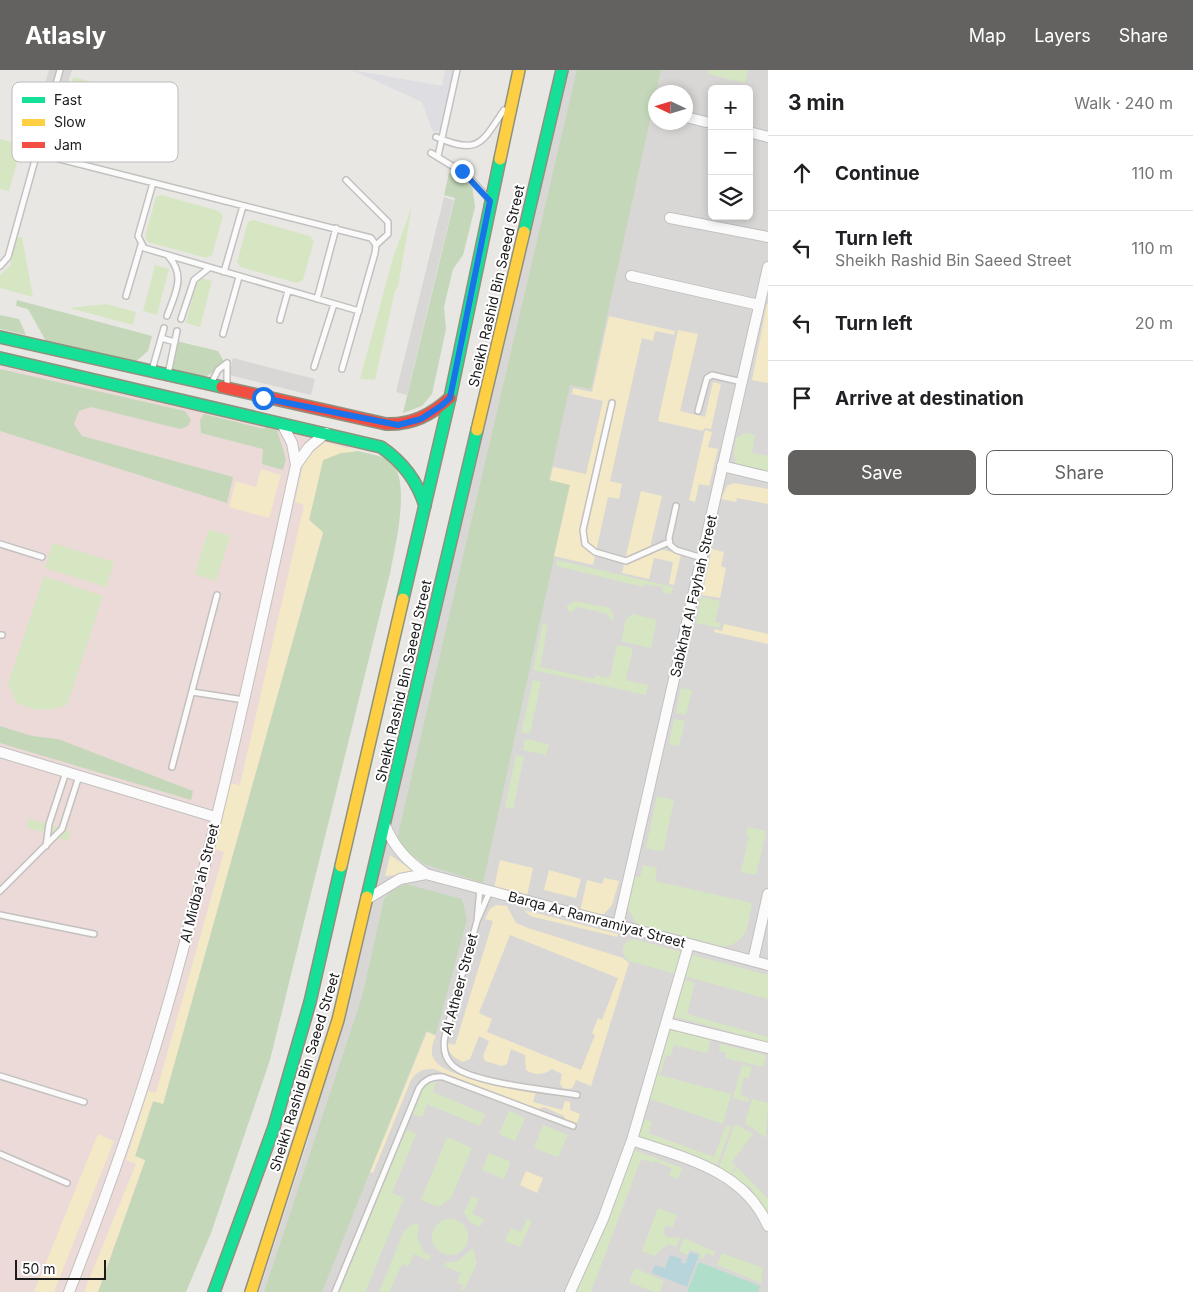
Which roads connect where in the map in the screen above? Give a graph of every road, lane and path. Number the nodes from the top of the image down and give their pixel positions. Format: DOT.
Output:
graph roads {
  1 [pos="457,70"];
  2 [pos="520,70"];
  3 [pos="562,70"];
  4 [pos="513,97"];
  5 [pos="693,119"];
  6 [pos="706,122"];
  7 [pos="753,133"];
  8 [pos="768,137"];
  9 [pos="439,138"];
  10 [pos="431,152"];
  11 [pos="438,156"];
  12 [pos="34,162"];
  13 [pos="71,162"];
  14 [pos="346,180"];
  15 [pos="153,183"];
  16 [pos="490,201"];
  17 [pos="243,206"];
  18 [pos="670,218"];
  19 [pos="336,228"];
  20 [pos="768,238"];
  21 [pos="141,245"];
  22 [pos="376,245"];
  23 [pos="169,256"];
  24 [pos="0,266"];
  25 [pos="768,267"];
  26 [pos="209,268"];
  27 [pos="224,272"];
  28 [pos="631,276"];
  29 [pos="239,277"];
  30 [pos="288,291"];
  31 [pos="126,296"];
  32 [pos="174,297"];
  33 [pos="317,299"];
  34 [pos="186,301"];
  35 [pos="334,304"];
  36 [pos="759,305"];
  37 [pos="359,311"];
  38 [pos="168,316"];
  39 [pos="181,319"];
  40 [pos="280,320"];
  41 [pos="164,328"];
  42 [pos="177,332"];
  43 [pos="223,334"];
  44 [pos="0,337"];
  45 [pos="161,338"];
  46 [pos="175,342"];
  47 [pos="0,358"];
  48 [pos="314,367"];
  49 [pos="342,369"];
  50 [pos="151,371"];
  51 [pos="168,374"];
  52 [pos="742,382"];
  53 [pos="211,384"];
  54 [pos="228,388"];
  55 [pos="450,398"];
  56 [pos="612,403"];
  57 [pos="698,411"];
  58 [pos="282,424"];
  59 [pos="386,424"];
  60 [pos="326,433"];
  61 [pos="381,447"];
  62 [pos="296,465"];
  63 [pos="722,466"];
  64 [pos="768,476"];
  65 [pos="425,506"];
  66 [pos="676,506"];
  67 [pos="669,542"];
  68 [pos="0,544"];
  69 [pos="42,557"];
  70 [pos="702,558"];
  71 [pos="217,595"];
  72 [pos="192,692"];
  73 [pos="244,700"];
  74 [pos="0,752"];
  75 [pos="172,767"];
  76 [pos="66,772"];
  77 [pos="79,776"];
  78 [pos="215,817"];
  79 [pos="385,824"];
  80 [pos="46,847"];
  81 [pos="426,874"];
  82 [pos="485,890"];
  83 [pos="0,891"];
  84 [pos="768,894"];
  85 [pos="367,899"];
  86 [pos="0,915"];
  87 [pos="477,920"];
  88 [pos="618,925"];
  89 [pos="94,934"];
  90 [pos="689,944"];
  91 [pos="753,961"];
  92 [pos="768,965"];
  93 [pos="667,1023"];
  94 [pos="768,1048"];
  95 [pos="0,1076"];
  96 [pos="577,1095"];
  97 [pos="84,1102"];
  98 [pos="573,1126"];
  99 [pos="632,1140"];
  100 [pos="0,1154"];
  101 [pos="67,1183"];
  102 [pos="768,1226"];
  103 [pos="69,1292"];
  104 [pos="214,1292"];
  105 [pos="251,1292"];
  106 [pos="335,1292"];
  107 [pos="570,1292"];
  1 -- 9 [label="lane"];
  2 -- 4 [label="main road, Sheikh Rashid Bin Saeed Street"];
  3 -- 79 [label="main road, Sheikh Rashid Bin Saeed Street"];
  4 -- 9 [label="lane"];
  4 -- 16 [label="main road, Sheikh Rashid Bin Saeed Street"];
  5 -- 6 [label="street"];
  7 -- 8 [label="street"];
  9 -- 11 [label="lane"];
  10 -- 11 [label="lane"];
  11 -- 16 [label="lane"];
  12 -- 24 [label="lane"];
  13 -- 15 [label="lane"];
  14 -- 22 [label="lane"];
  15 -- 17 [label="lane"];
  15 -- 21 [label="lane"];
  16 -- 55 [label="main road, Sheikh Rashid Bin Saeed Street"];
  17 -- 19 [label="lane"];
  17 -- 27 [label="lane"];
  18 -- 20 [label="street"];
  19 -- 22 [label="lane"];
  19 -- 33 [label="lane"];
  21 -- 23 [label="lane"];
  21 -- 31 [label="lane"];
  22 -- 37 [label="lane"];
  23 -- 26 [label="lane"];
  23 -- 32 [label="lane"];
  25 -- 36 [label="street, Sabkhat Al Fayhah Street"];
  26 -- 27 [label="lane"];
  26 -- 34 [label="lane"];
  27 -- 29 [label="lane"];
  28 -- 36 [label="street"];
  29 -- 30 [label="lane"];
  29 -- 43 [label="lane"];
  30 -- 33 [label="lane"];
  30 -- 40 [label="lane"];
  32 -- 34 [label="lane"];
  32 -- 38 [label="lane"];
  33 -- 35 [label="lane"];
  34 -- 39 [label="lane"];
  35 -- 37 [label="lane"];
  35 -- 48 [label="lane"];
  36 -- 52 [label="street, Sabkhat Al Fayhah Street"];
  37 -- 49 [label="lane"];
  41 -- 45 [label="lane"];
  42 -- 46 [label="lane"];
  44 -- 50 [label="main road"];
  45 -- 46 [label="lane"];
  45 -- 50 [label="lane"];
  46 -- 51 [label="lane"];
  47 -- 58 [label="main road"];
  50 -- 51 [label="main road"];
  51 -- 53 [label="main road"];
  52 -- 57 [label="lane"];
  52 -- 63 [label="street, Sabkhat Al Fayhah Street"];
  53 -- 54 [label="main road"];
  53 -- 54 [label="lane"];
  54 -- 59 [label="main road"];
  55 -- 59 [label="main road"];
  55 -- 65 [label="main road, Sheikh Rashid Bin Saeed Street"];
  56 -- 67 [label="lane"];
  58 -- 60 [label="main road"];
  58 -- 62 [label="street, Al Midba'ah Street"];
  59 -- 61 [label="main road"];
  60 -- 61 [label="main road"];
  60 -- 62 [label="street, Al Midba'ah Street"];
  61 -- 65 [label="main road"];
  62 -- 73 [label="street, Al Midba'ah Street"];
  63 -- 64 [label="street"];
  63 -- 70 [label="street, Sabkhat Al Fayhah Street"];
  65 -- 104 [label="main road, Sheikh Rashid Bin Saeed Street"];
  66 -- 67 [label="lane"];
  67 -- 70 [label="lane"];
  68 -- 69 [label="lane"];
  70 -- 88 [label="street, Sabkhat Al Fayhah Street"];
  71 -- 72 [label="lane"];
  72 -- 73 [label="lane"];
  72 -- 75 [label="lane"];
  73 -- 78 [label="street, Al Midba'ah Street"];
  74 -- 76 [label="street"];
  76 -- 77 [label="street"];
  76 -- 80 [label="lane"];
  77 -- 78 [label="street"];
  77 -- 80 [label="lane"];
  78 -- 103 [label="street, Al Midba'ah Street"];
  79 -- 81 [label="street, Barqa Ar Ramramiyat Street"];
  79 -- 85 [label="main road, Sheikh Rashid Bin Saeed Street"];
  80 -- 83 [label="lane"];
  81 -- 82 [label="street, Barqa Ar Ramramiyat Street"];
  81 -- 85 [label="street, Barqa Ar Ramramiyat Street"];
  82 -- 87 [label="lane, Al Atheer Street"];
  82 -- 87 [label="lane, Al Atheer Street"];
  82 -- 88 [label="street, Barqa Ar Ramramiyat Street"];
  84 -- 91 [label="street"];
  85 -- 105 [label="main road, Sheikh Rashid Bin Saeed Street"];
  86 -- 89 [label="lane"];
  87 -- 96 [label="lane, Al Atheer Street"];
  88 -- 90 [label="street, Barqa Ar Ramramiyat Street"];
  90 -- 91 [label="street, Barqa Ar Ramramiyat Street"];
  90 -- 93 [label="street"];
  91 -- 92 [label="street, Barqa Ar Ramramiyat Street"];
  93 -- 94 [label="street"];
  93 -- 99 [label="street"];
  95 -- 97 [label="lane"];
  98 -- 106 [label="lane"];
  99 -- 102 [label="street"];
  99 -- 107 [label="street"];
  100 -- 101 [label="lane"];
}
